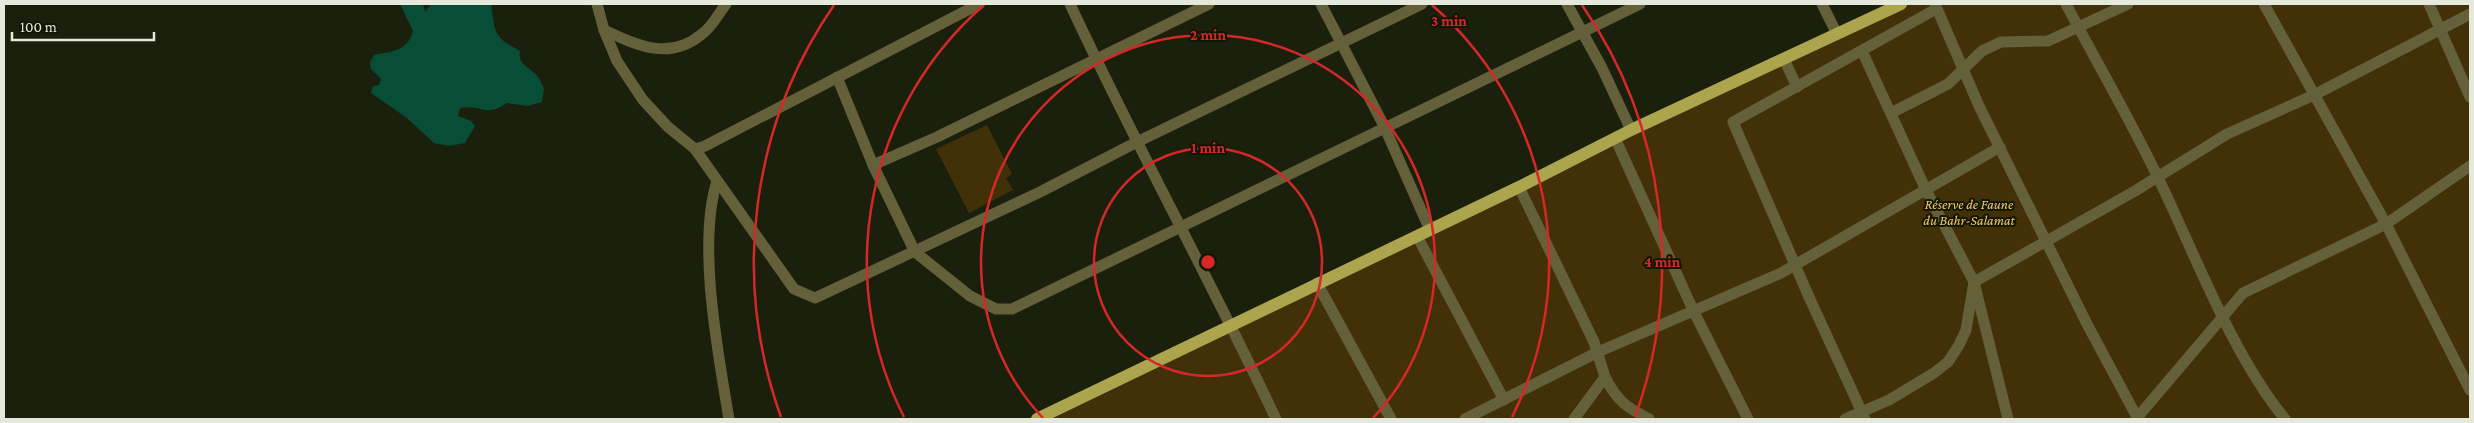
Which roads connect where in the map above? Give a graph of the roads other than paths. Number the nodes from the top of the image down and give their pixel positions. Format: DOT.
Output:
graph roads {
  1 [pos="597,4"];
  2 [pos="726,4"];
  3 [pos="979,4"];
  4 [pos="1070,4"];
  5 [pos="1209,4"];
  6 [pos="1321,4"];
  7 [pos="1422,4"];
  8 [pos="1567,4"];
  9 [pos="1640,4"];
  10 [pos="1822,4"];
  11 [pos="1901,4"];
  12 [pos="2066,4"];
  13 [pos="2128,4"];
  14 [pos="2264,4"];
  15 [pos="2429,4"];
  16 [pos="1936,6"];
  17 [pos="2470,14"];
  18 [pos="2079,28"];
  19 [pos="604,30"];
  20 [pos="2440,31"];
  21 [pos="1582,33"];
  22 [pos="1837,34"];
  23 [pos="1340,44"];
  24 [pos="1862,51"];
  25 [pos="1784,59"];
  26 [pos="1096,60"];
  27 [pos="1962,70"];
  28 [pos="837,77"];
  29 [pos="1797,87"];
  30 [pos="2314,95"];
  31 [pos="2470,96"];
  32 [pos="1891,113"];
  33 [pos="1384,126"];
  34 [pos="1631,130"];
  35 [pos="1615,138"];
  36 [pos="1137,142"];
  37 [pos="2000,147"];
  38 [pos="695,149"];
  39 [pos="874,165"];
  40 [pos="2470,166"];
  41 [pos="2158,177"];
  42 [pos="717,181"];
  43 [pos="1519,187"];
  44 [pos="1926,190"];
  45 [pos="2386,224"];
  46 [pos="1180,226"];
  47 [pos="1430,230"];
  48 [pos="1417,236"];
  49 [pos="2046,240"];
  50 [pos="915,252"];
  51 [pos="1796,264"];
  52 [pos="1974,282"];
  53 [pos="1316,284"];
  54 [pos="1694,312"];
  55 [pos="2223,316"];
  56 [pos="1232,326"];
  57 [pos="1598,352"];
  58 [pos="1606,377"];
  59 [pos="2470,390"];
  60 [pos="1504,400"];
  61 [pos="1864,415"];
  62 [pos="729,419"];
  63 [pos="1037,419"];
  64 [pos="1276,419"];
  65 [pos="1391,419"];
  66 [pos="1465,419"];
  67 [pos="1574,419"];
  68 [pos="1649,419"];
  69 [pos="1748,419"];
  70 [pos="1845,419"];
  71 [pos="2008,419"];
  72 [pos="2137,419"];
  73 [pos="2285,419"];
  1 -- 19 [label="street"];
  2 -- 19 [label="street"];
  3 -- 28 [label="street"];
  4 -- 26 [label="street"];
  5 -- 26 [label="street"];
  6 -- 23 [label="street"];
  7 -- 23 [label="street"];
  8 -- 21 [label="street"];
  9 -- 21 [label="street"];
  10 -- 22 [label="street"];
  11 -- 22 [label="main road"];
  12 -- 18 [label="street"];
  13 -- 18 [label="street"];
  14 -- 30 [label="street"];
  15 -- 20 [label="street"];
  16 -- 24 [label="street"];
  16 -- 27 [label="street"];
  17 -- 20 [label="street"];
  18 -- 27 [label="street"];
  18 -- 41 [label="street"];
  19 -- 38 [label="street"];
  20 -- 30 [label="street"];
  20 -- 31 [label="street"];
  21 -- 33 [label="street"];
  21 -- 34 [label="street"];
  22 -- 25 [label="main road"];
  23 -- 33 [label="street"];
  23 -- 36 [label="street"];
  24 -- 29 [label="street"];
  24 -- 32 [label="street"];
  25 -- 29 [label="street"];
  25 -- 34 [label="main road"];
  26 -- 36 [label="street"];
  26 -- 39 [label="street"];
  27 -- 32 [label="street"];
  27 -- 37 [label="street"];
  28 -- 38 [label="street"];
  28 -- 39 [label="street"];
  29 -- 51 [label="street"];
  30 -- 41 [label="street"];
  30 -- 45 [label="street"];
  32 -- 44 [label="street"];
  33 -- 46 [label="street"];
  33 -- 47 [label="street"];
  34 -- 35 [label="main road"];
  35 -- 43 [label="main road"];
  35 -- 54 [label="street"];
  36 -- 46 [label="street"];
  36 -- 50 [label="street"];
  37 -- 44 [label="street"];
  37 -- 49 [label="street"];
  38 -- 42 [label="street"];
  39 -- 50 [label="street"];
  40 -- 45 [label="street"];
  41 -- 49 [label="street"];
  41 -- 55 [label="street"];
  42 -- 50 [label="street"];
  42 -- 62 [label="street"];
  43 -- 47 [label="main road"];
  43 -- 57 [label="street"];
  44 -- 51 [label="street"];
  44 -- 52 [label="street"];
  45 -- 55 [label="street"];
  45 -- 59 [label="street"];
  46 -- 50 [label="street"];
  46 -- 56 [label="street"];
  47 -- 48 [label="main road"];
  48 -- 53 [label="main road"];
  48 -- 60 [label="street"];
  49 -- 52 [label="street"];
  49 -- 72 [label="street"];
  51 -- 54 [label="street"];
  51 -- 61 [label="street"];
  52 -- 61 [label="street"];
  52 -- 71 [label="street"];
  53 -- 56 [label="main road"];
  53 -- 65 [label="street"];
  54 -- 57 [label="street"];
  54 -- 69 [label="street"];
  55 -- 72 [label="street"];
  55 -- 73 [label="street"];
  56 -- 63 [label="main road"];
  56 -- 64 [label="street"];
  57 -- 58 [label="street"];
  57 -- 60 [label="street"];
  58 -- 67 [label="street"];
  58 -- 68 [label="street"];
  60 -- 66 [label="street"];
  61 -- 70 [label="street"];
}
